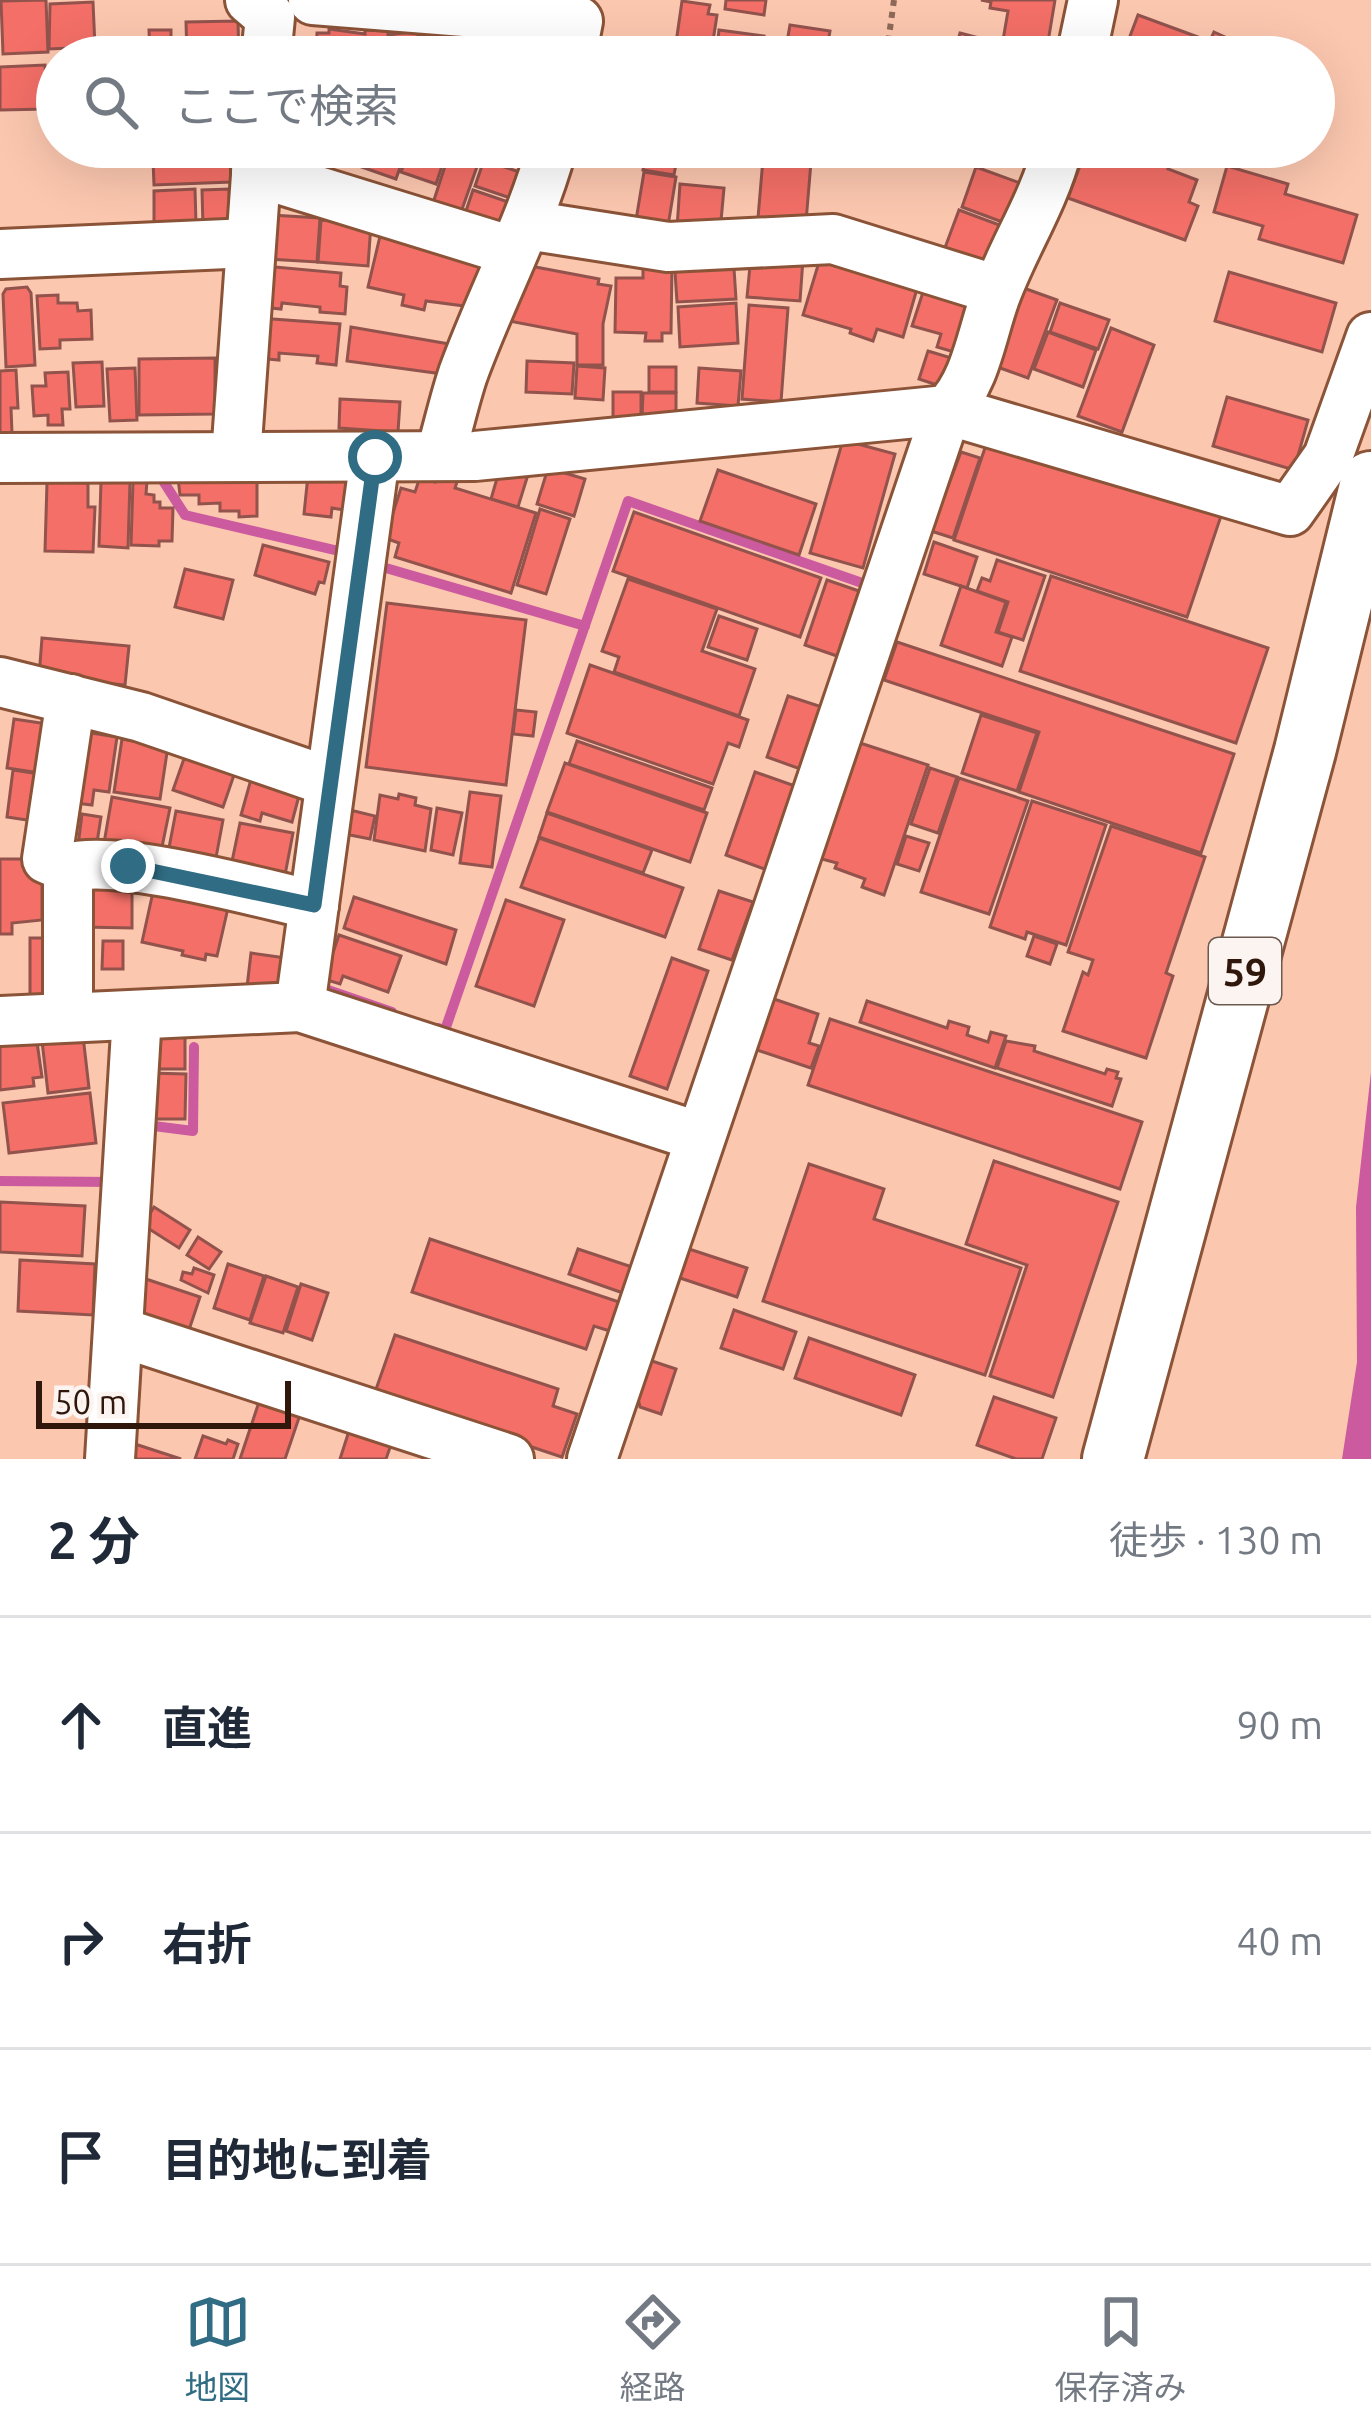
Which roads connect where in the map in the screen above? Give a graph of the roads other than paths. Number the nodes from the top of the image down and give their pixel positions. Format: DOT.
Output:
graph roads {
  1 [pos="250,0"];
  2 [pos="313,0"];
  3 [pos="1093,0"];
  4 [pos="268,36"];
  5 [pos="576,36"];
  6 [pos="1085,36"];
  7 [pos="256,168"];
  8 [pos="287,168"];
  9 [pos="545,168"];
  10 [pos="1052,168"];
  11 [pos="520,238"];
  12 [pos="250,243"];
  13 [pos="0,254"];
  14 [pos="997,290"];
  15 [pos="1371,337"];
  16 [pos="947,410"];
  17 [pos="440,456"];
  18 [pos="236,457"];
  19 [pos="375,457"];
  20 [pos="0,458"];
  21 [pos="1371,482"];
  22 [pos="0,682"];
  23 [pos="71,699"];
  24 [pos="330,782"];
  25 [pos="68,868"];
  26 [pos="314,905"];
  27 [pos="300,1007"];
  28 [pos="137,1015"];
  29 [pos="68,1017"];
  30 [pos="0,1021"];
  31 [pos="700,1137"];
  32 [pos="120,1332"];
  33 [pos="110,1459"];
  34 [pos="508,1459"];
  35 [pos="592,1459"];
  36 [pos="1113,1459"];
  1 -- 4 [label="street"];
  2 -- 5 [label="street"];
  3 -- 6 [label="street"];
  7 -- 12 [label="street"];
  8 -- 11 [label="street"];
  9 -- 11 [label="street"];
  10 -- 14 [label="street"];
  11 -- 14 [label="street"];
  11 -- 17 [label="street"];
  12 -- 13 [label="street"];
  12 -- 18 [label="street"];
  14 -- 16 [label="street"];
  15 -- 16 [label="street"];
  16 -- 17 [label="street"];
  16 -- 31 [label="street"];
  17 -- 19 [label="street"];
  18 -- 19 [label="street"];
  18 -- 20 [label="street"];
  19 -- 24 [label="street"];
  21 -- 36 [label="main road, 59"];
  22 -- 23 [label="street"];
  23 -- 24 [label="street"];
  23 -- 25 [label="street"];
  24 -- 26 [label="street"];
  25 -- 26 [label="street"];
  25 -- 29 [label="street"];
  26 -- 27 [label="street"];
  27 -- 28 [label="street"];
  27 -- 31 [label="street"];
  28 -- 29 [label="street"];
  28 -- 32 [label="street"];
  29 -- 30 [label="street"];
  31 -- 35 [label="street"];
  32 -- 33 [label="street"];
  32 -- 34 [label="street"];
}
